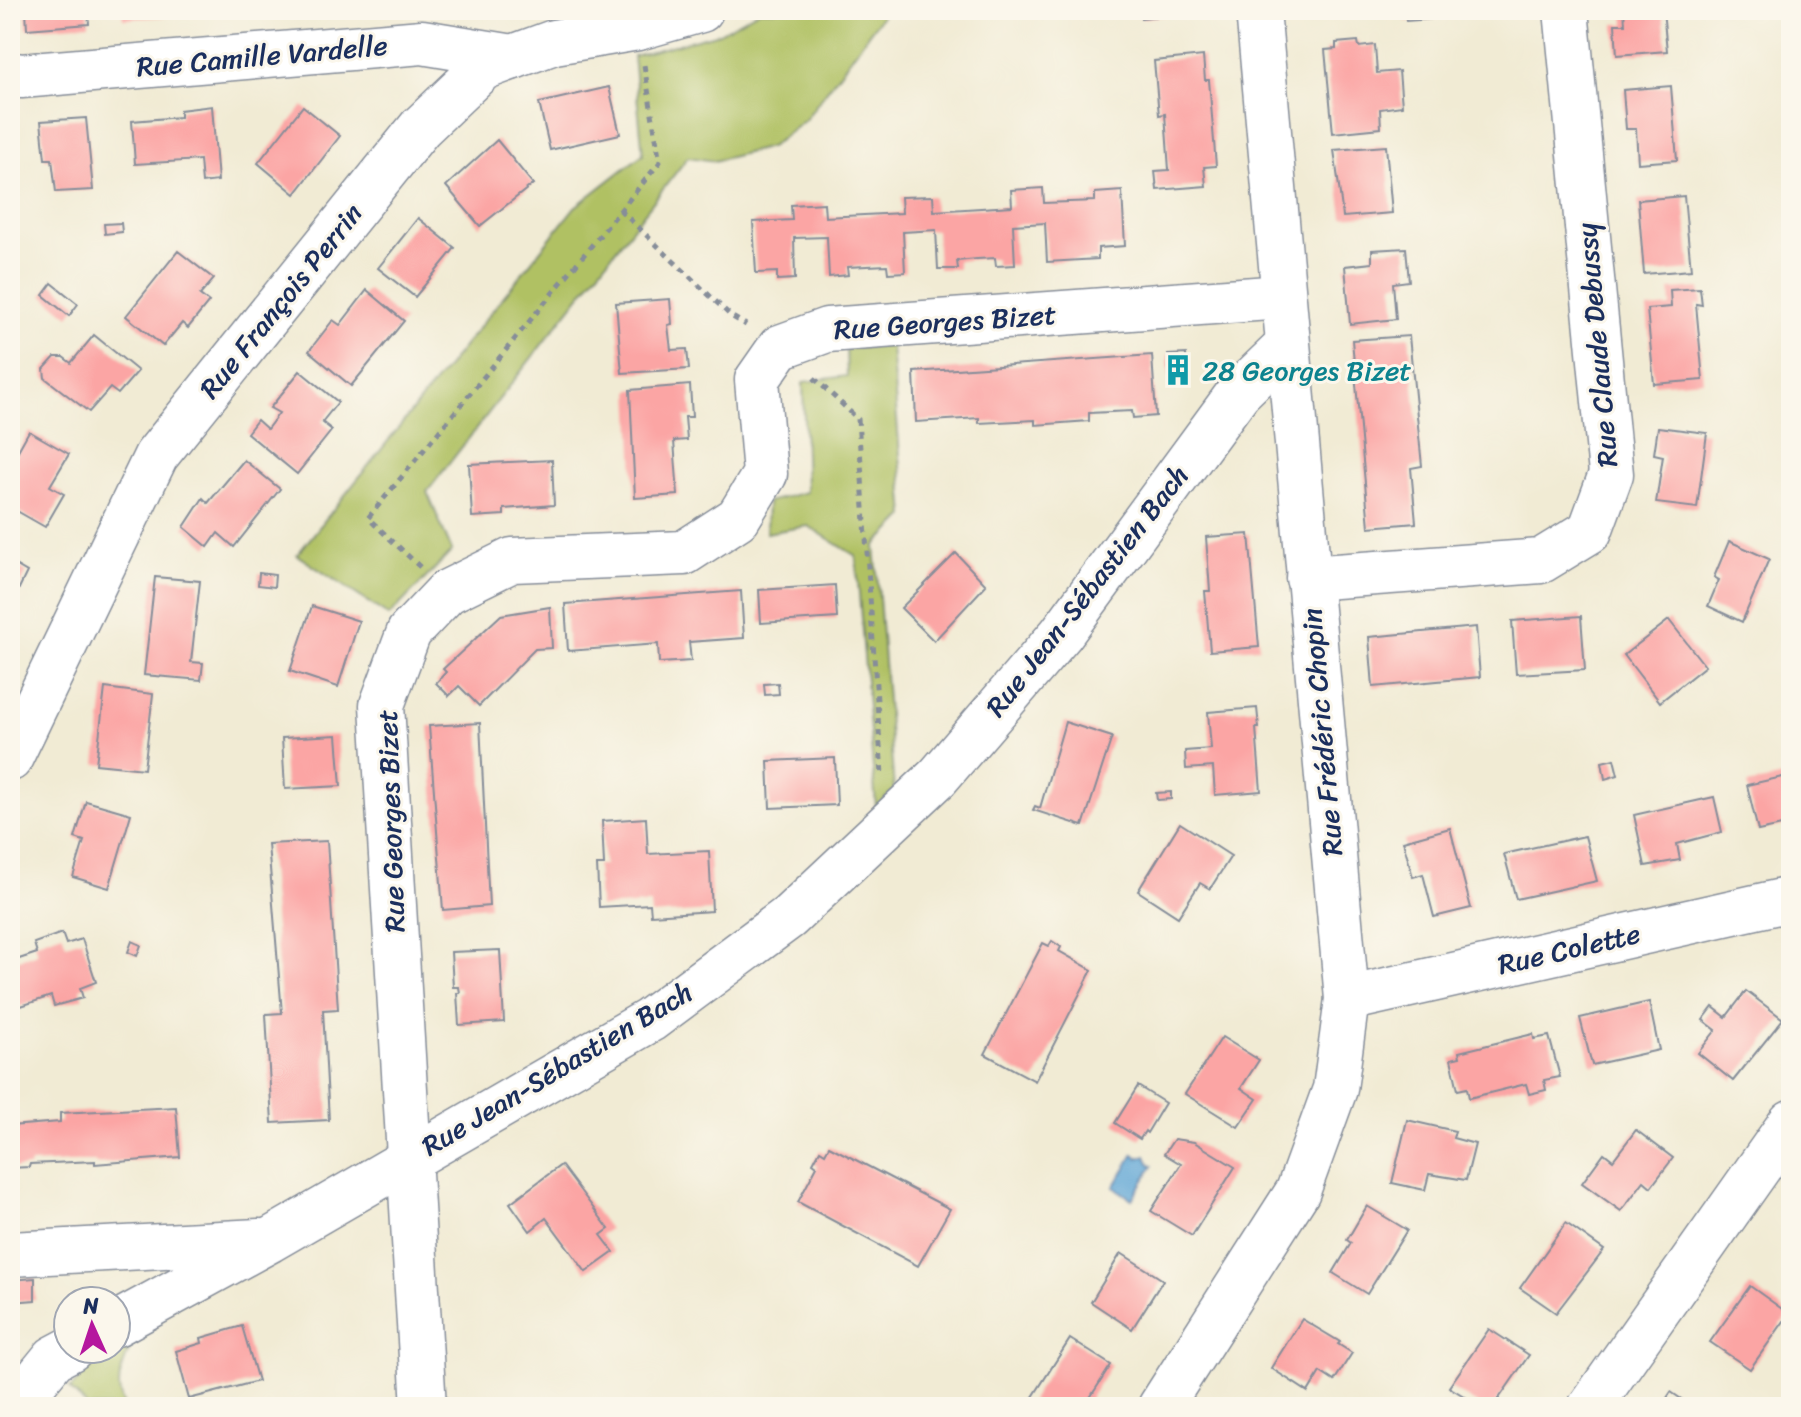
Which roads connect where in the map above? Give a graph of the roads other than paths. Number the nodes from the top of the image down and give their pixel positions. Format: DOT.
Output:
graph roads {
  1 [pos="701,10"];
  2 [pos="1258,10"];
  3 [pos="1566,10"];
  4 [pos="513,57"];
  5 [pos="10,74"];
  6 [pos="1283,297"];
  7 [pos="1287,346"];
  8 [pos="1308,578"];
  9 [pos="10,759"];
  10 [pos="1791,899"];
  11 [pos="1347,999"];
  12 [pos="1791,1122"];
  13 [pos="409,1159"];
  14 [pos="270,1240"];
  15 [pos="10,1254"];
  16 [pos="132,1315"];
  17 [pos="52,1360"];
  18 [pos="14,1407"];
  19 [pos="424,1407"];
  20 [pos="1160,1407"];
  21 [pos="1590,1407"];
  1 -- 4 [label="street, Rue François Perrin"];
  2 -- 6 [label="street, Rue Frédéric Chopin"];
  3 -- 8 [label="street, Rue Claude Debussy"];
  4 -- 5 [label="street, Rue Camille Vardelle"];
  4 -- 9 [label="street, Rue François Perrin"];
  6 -- 7 [label="street, Rue Frédéric Chopin"];
  6 -- 13 [label="street, Rue Georges Bizet"];
  7 -- 8 [label="street, Rue Frédéric Chopin"];
  7 -- 13 [label="street, Rue Jean-Sébastien Bach"];
  8 -- 11 [label="street, Rue Frédéric Chopin"];
  10 -- 11 [label="street, Rue Colette"];
  11 -- 20 [label="street, Rue Frédéric Chopin"];
  12 -- 21 [label="street"];
  13 -- 14 [label="street, Rue Jean-Sébastien Bach"];
  13 -- 19 [label="street, Rue Georges Bizet"];
  14 -- 15 [label="street"];
  14 -- 16 [label="street, Rue Jean-Sébastien Bach"];
  17 -- 18 [label="street"];
}
